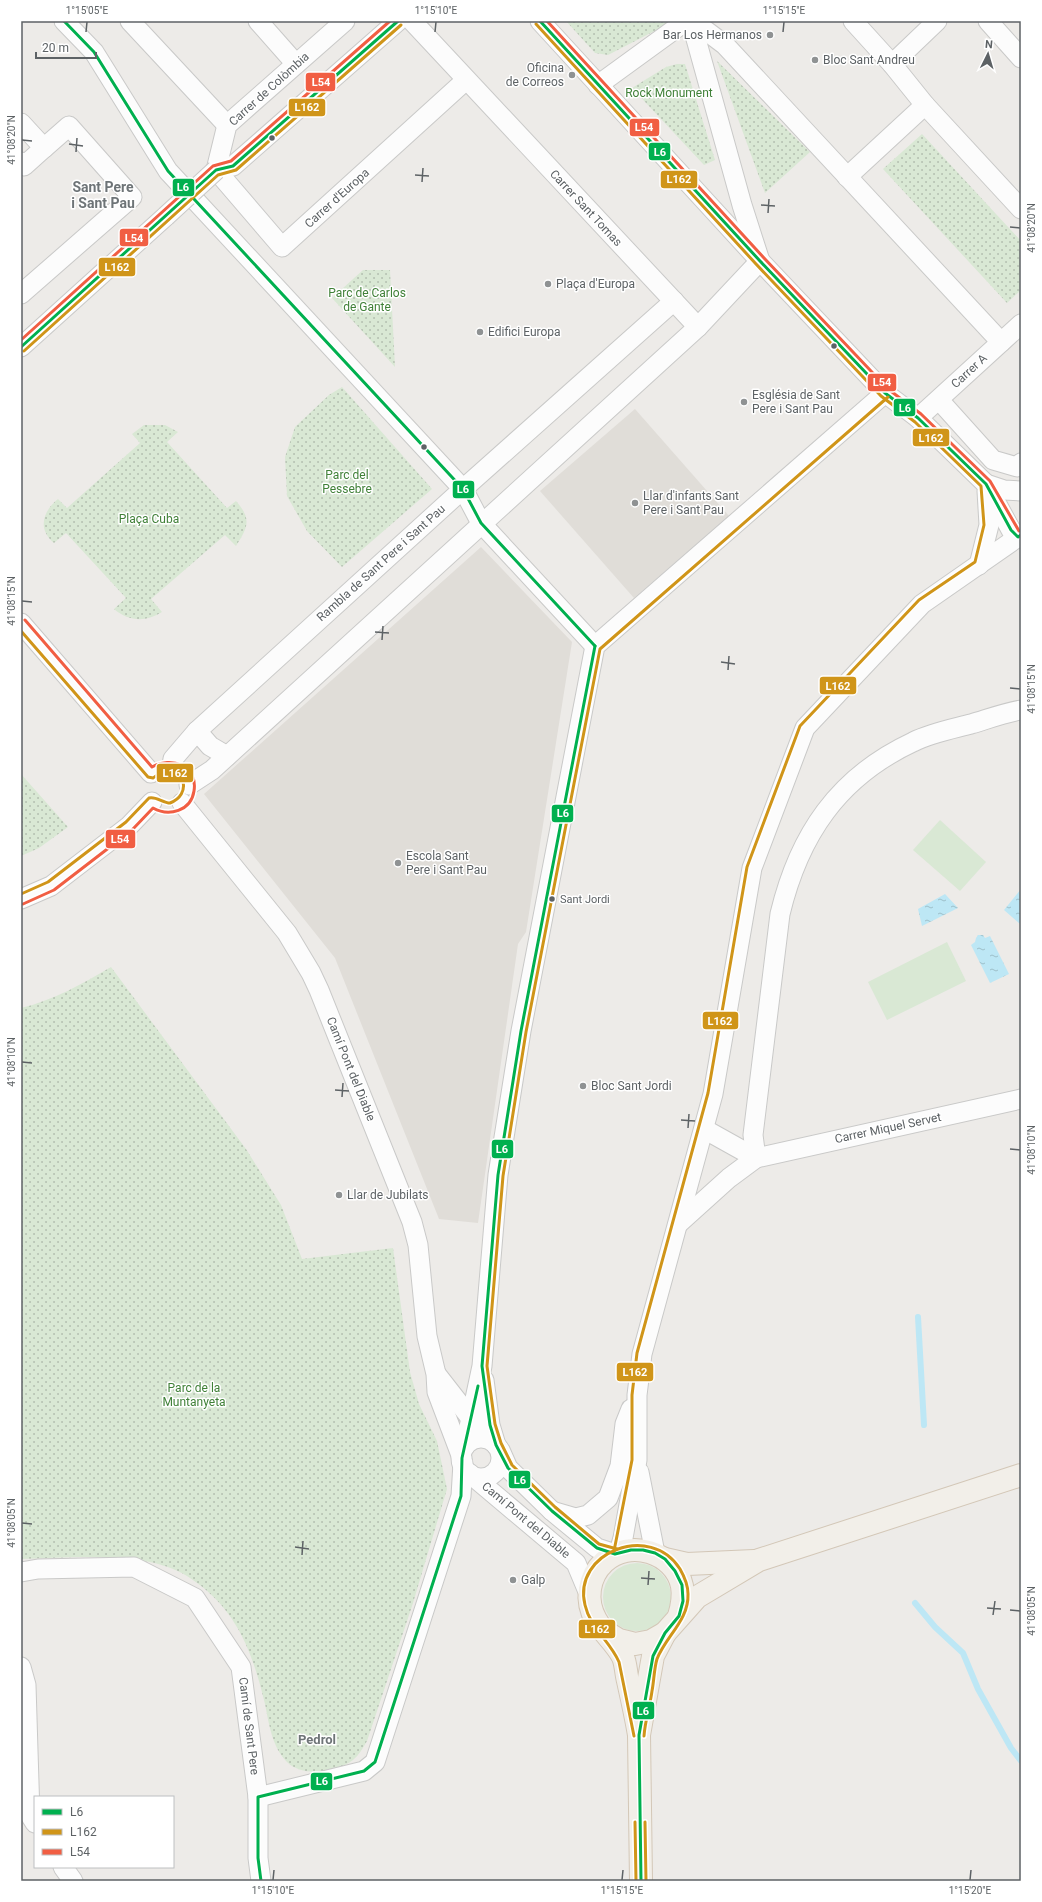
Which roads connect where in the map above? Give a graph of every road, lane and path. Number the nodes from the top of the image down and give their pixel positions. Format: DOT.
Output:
graph roads {
  1 [pos="64,21"];
  2 [pos="130,21"];
  3 [pos="258,21"];
  4 [pos="345,21"];
  5 [pos="398,21"];
  6 [pos="412,21"];
  7 [pos="540,21"];
  8 [pos="686,21"];
  9 [pos="692,21"];
  10 [pos="853,21"];
  11 [pos="937,21"];
  12 [pos="988,21"];
  13 [pos="1021,58"];
  14 [pos="296,64"];
  15 [pos="892,64"];
  16 [pos="466,80"];
  17 [pos="598,85"];
  18 [pos="925,105"];
  19 [pos="21,123"];
  20 [pos="227,125"];
  21 [pos="44,148"];
  22 [pos="21,162"];
  23 [pos="216,170"];
  24 [pos="847,177"];
  25 [pos="1021,209"];
  26 [pos="760,261"];
  27 [pos="21,294"];
  28 [pos="674,301"];
  29 [pos="1021,324"];
  30 [pos="698,327"];
  31 [pos="1001,342"];
  32 [pos="21,347"];
  33 [pos="885,393"];
  34 [pos="938,400"];
  35 [pos="918,418"];
  36 [pos="1021,463"];
  37 [pos="986,484"];
  38 [pos="464,489"];
  39 [pos="1019,494"];
  40 [pos="482,523"];
  41 [pos="1020,533"];
  42 [pos="979,564"];
  43 [pos="21,623"];
  44 [pos="595,646"];
  45 [pos="1021,710"];
  46 [pos="197,731"];
  47 [pos="227,756"];
  48 [pos="172,765"];
  49 [pos="151,773"];
  50 [pos="189,785"];
  51 [pos="152,802"];
  52 [pos="182,803"];
  53 [pos="21,899"];
  54 [pos="1021,1099"];
  55 [pos="704,1129"];
  56 [pos="756,1158"];
  57 [pos="678,1224"];
  58 [pos="482,1366"];
  59 [pos="436,1374"];
  60 [pos="447,1389"];
  61 [pos="637,1395"];
  62 [pos="471,1419"];
  63 [pos="494,1445"];
  64 [pos="637,1460"];
  65 [pos="472,1466"];
  66 [pos="1021,1475"];
  67 [pos="461,1496"];
  68 [pos="552,1511"];
  69 [pos="617,1553"];
  70 [pos="660,1556"];
  71 [pos="759,1560"];
  72 [pos="21,1572"];
  73 [pos="589,1594"];
  74 [pos="679,1616"];
  75 [pos="606,1632"];
  76 [pos="665,1633"];
  77 [pos="21,1667"];
  78 [pos="639,1735"];
  79 [pos="258,1797"];
  80 [pos="34,1821"];
  81 [pos="65,1868"];
  82 [pos="73,1881"];
  83 [pos="261,1881"];
  84 [pos="640,1881"];
  1 -- 38 [label="street"];
  2 -- 20 [label="street"];
  3 -- 14 [label="street"];
  4 -- 14 [label="street, Carrer de Colòmbia"];
  5 -- 23 [label="street"];
  6 -- 16 [label="street, Carrer Sant Tomas"];
  7 -- 17 [label="street"];
  8 -- 17 [label="street"];
  9 -- 24 [label="street"];
  9 -- 26 [label="street"];
  10 -- 15 [label="street"];
  11 -- 15 [label="street"];
  12 -- 13 [label="street"];
  14 -- 20 [label="street, Carrer de Colòmbia"];
  15 -- 18 [label="street"];
  16 -- 23 [label="street, Carrer d'Europa"];
  16 -- 28 [label="street, Carrer Sant Tomas"];
  17 -- 26 [label="street"];
  18 -- 24 [label="street"];
  18 -- 25 [label="street"];
  19 -- 21 [label="street"];
  20 -- 23 [label="street, Carrer de Colòmbia"];
  21 -- 22 [label="street"];
  21 -- 27 [label="street"];
  23 -- 32 [label="street, bridge"];
  24 -- 31 [label="street"];
  26 -- 30 [label="street"];
  26 -- 33 [label="street"];
  28 -- 30 [label="street, Carrer Sant Tomas"];
  28 -- 38 [label="street, Rambla de Sant Pere i Sant Pau"];
  29 -- 31 [label="street, Carrer A"];
  30 -- 40 [label="street"];
  31 -- 34 [label="street, Carrer A"];
  33 -- 35 [label="street"];
  33 -- 44 [label="street"];
  34 -- 35 [label="street, Carrer A"];
  34 -- 36 [label="street"];
  35 -- 37 [label="street"];
  37 -- 39 [label="street"];
  37 -- 41 [label="street"];
  37 -- 42 [label="street"];
  38 -- 40 [label="street"];
  38 -- 46 [label="street, Rambla de Sant Pere i Sant Pau"];
  40 -- 44 [label="street"];
  40 -- 47 [label="street"];
  41 -- 42 [label="street"];
  42 -- 55 [label="street"];
  43 -- 49 [label="street"];
  44 -- 58 [label="street"];
  45 -- 56 [label="street"];
  46 -- 47 [label="street"];
  46 -- 48 [label="street, Rambla de Sant Pere i Sant Pau"];
  47 -- 50 [label="street"];
  48 -- 49 [label="street"];
  48 -- 50 [label="street"];
  49 -- 51 [label="street"];
  50 -- 52 [label="street"];
  51 -- 52 [label="street"];
  51 -- 53 [label="street"];
  52 -- 59 [label="street, Camí Pont del Diable"];
  54 -- 56 [label="street, Carrer Miquel Servet"];
  55 -- 56 [label="street"];
  55 -- 57 [label="street"];
  56 -- 57 [label="street, Carrer Miquel Servet"];
  57 -- 61 [label="street"];
  58 -- 60 [label="street"];
  58 -- 62 [label="street"];
  58 -- 63 [label="street"];
  59 -- 60 [label="street, Camí Pont del Diable"];
  59 -- 65 [label="street, Camí Pont del Diable"];
  60 -- 62 [label="street, Camí Pont del Diable"];
  61 -- 64 [label="street"];
  61 -- 68 [label="street, Camí Pont del Diable"];
  62 -- 63 [label="street, Camí Pont del Diable"];
  62 -- 65 [label="street"];
  63 -- 65 [label="street"];
  63 -- 65 [label="street"];
  63 -- 68 [label="street, Camí Pont del Diable"];
  64 -- 69 [label="street"];
  64 -- 70 [label="street"];
  65 -- 67 [label="street"];
  65 -- 67 [label="street"];
  65 -- 73 [label="street, Camí Pont del Diable"];
  66 -- 71 [label="main road"];
  67 -- 79 [label="street"];
  68 -- 69 [label="street, Camí Pont del Diable"];
  69 -- 70 [label="main road"];
  69 -- 73 [label="main road"];
  70 -- 71 [label="main road"];
  70 -- 74 [label="main road"];
  71 -- 74 [label="main road"];
  72 -- 79 [label="street, Camí de Sant Pere"];
  73 -- 75 [label="main road"];
  74 -- 76 [label="main road"];
  75 -- 76 [label="main road"];
  75 -- 78 [label="main road"];
  76 -- 78 [label="main road"];
  77 -- 80 [label="street"];
  78 -- 84 [label="main road"];
  79 -- 83 [label="street, Camí de Sant Pere"];
  81 -- 82 [label="street"];
}
